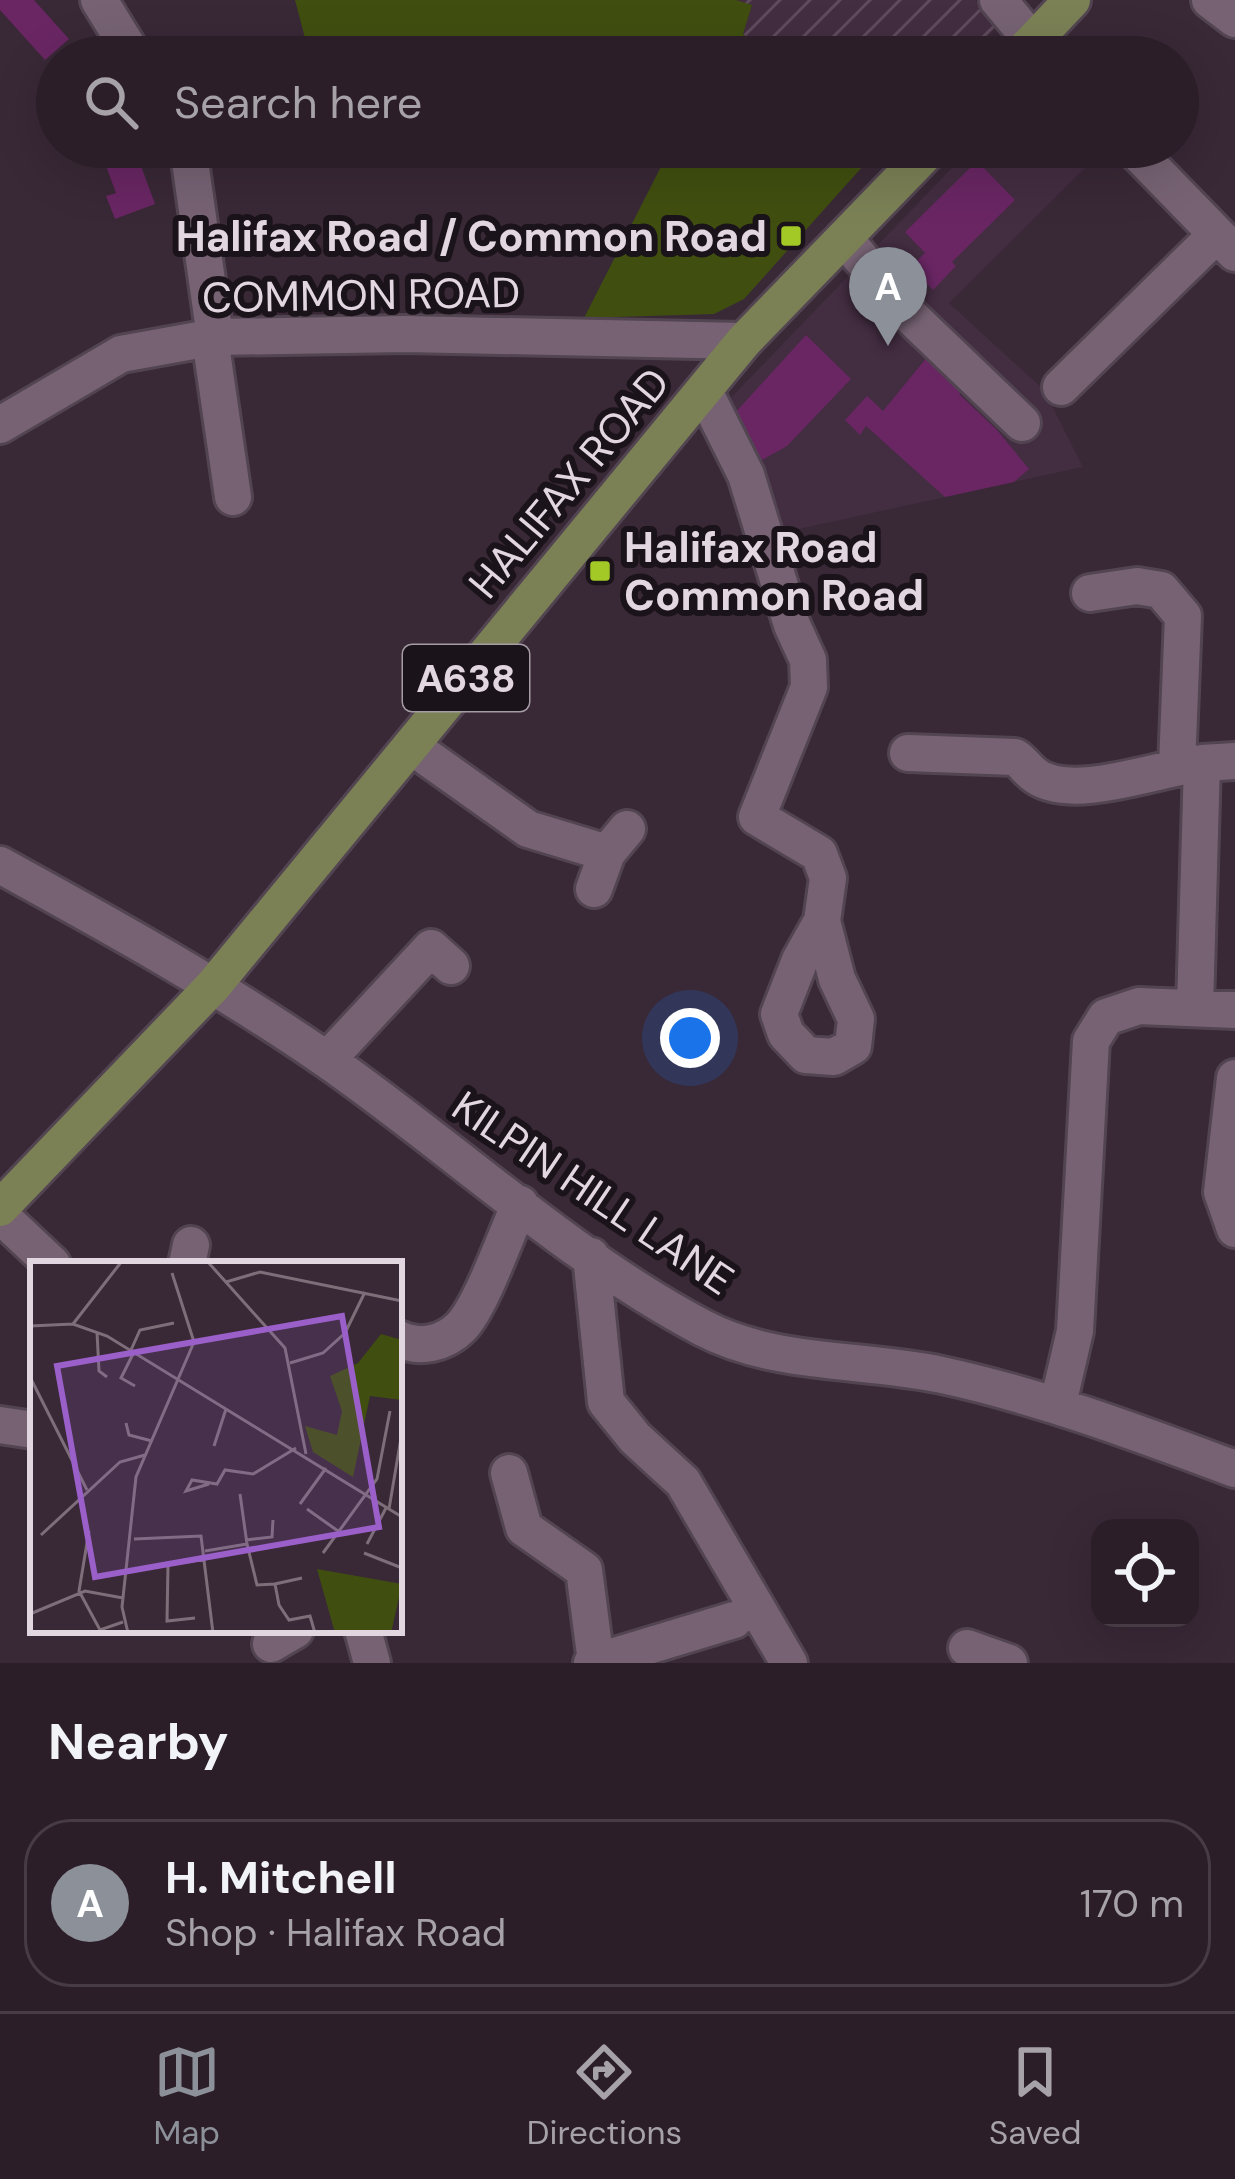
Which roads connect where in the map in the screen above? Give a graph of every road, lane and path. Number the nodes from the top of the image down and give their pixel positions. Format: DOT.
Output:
graph roads {
  1 [pos="100,0"];
  2 [pos="998,0"];
  3 [pos="1072,0"];
  4 [pos="1210,0"];
  5 [pos="1235,19"];
  6 [pos="121,36"];
  7 [pos="1022,36"];
  8 [pos="1044,36"];
  9 [pos="191,168"];
  10 [pos="912,168"];
  11 [pos="1152,168"];
  12 [pos="844,238"];
  13 [pos="1226,244"];
  14 [pos="212,337"];
  15 [pos="744,341"];
  16 [pos="1061,387"];
  17 [pos="704,391"];
  18 [pos="1022,423"];
  19 [pos="0,425"];
  20 [pos="232,497"];
  21 [pos="1090,593"];
  22 [pos="411,746"];
  23 [pos="908,753"];
  24 [pos="1205,764"];
  25 [pos="0,865"];
  26 [pos="594,889"];
  27 [pos="822,921"];
  28 [pos="451,966"];
  29 [pos="213,986"];
  30 [pos="1195,1007"];
  31 [pos="1235,1010"];
  32 [pos="327,1060"];
  33 [pos="1235,1078"];
  34 [pos="520,1204"];
  35 [pos="0,1212"];
  36 [pos="1235,1229"];
  37 [pos="591,1256"];
  38 [pos="49,1261"];
  39 [pos="402,1340"];
  40 [pos="1058,1404"];
  41 [pos="0,1426"];
  42 [pos="30,1430"];
  43 [pos="1235,1468"];
  44 [pos="509,1473"];
  45 [pos="734,1620"];
  46 [pos="364,1633"];
  47 [pos="967,1648"];
  48 [pos="594,1662"];
  49 [pos="372,1663"];
  50 [pos="789,1663"];
  51 [pos="1009,1663"];
  1 -- 6 [label="street"];
  2 -- 7 [label="street"];
  3 -- 8 [label="main road"];
  4 -- 5 [label="street"];
  9 -- 14 [label="street"];
  10 -- 12 [label="main road, HALIFAX ROAD / A638"];
  11 -- 13 [label="street"];
  12 -- 15 [label="main road, HALIFAX ROAD / A638"];
  12 -- 18 [label="street"];
  13 -- 16 [label="street"];
  14 -- 15 [label="street, COMMON ROAD"];
  14 -- 19 [label="street, COMMON ROAD"];
  14 -- 20 [label="street"];
  15 -- 17 [label="main road, HALIFAX ROAD / A638"];
  17 -- 22 [label="main road, HALIFAX ROAD / A638"];
  17 -- 27 [label="street"];
  21 -- 24 [label="street"];
  22 -- 26 [label="street"];
  22 -- 29 [label="main road, HALIFAX ROAD / A638"];
  23 -- 24 [label="street"];
  24 -- 30 [label="street"];
  25 -- 29 [label="street, KILPIN HILL LANE"];
  28 -- 32 [label="street"];
  29 -- 32 [label="street, KILPIN HILL LANE"];
  29 -- 35 [label="main road, HALIFAX ROAD / A638"];
  30 -- 31 [label="street"];
  30 -- 40 [label="street"];
  32 -- 34 [label="street, KILPIN HILL LANE"];
  33 -- 36 [label="street"];
  34 -- 37 [label="street, KILPIN HILL LANE"];
  34 -- 39 [label="street"];
  35 -- 38 [label="street"];
  37 -- 40 [label="street, KILPIN HILL LANE"];
  37 -- 50 [label="street"];
  40 -- 43 [label="street, KILPIN HILL LANE"];
  41 -- 42 [label="street"];
  44 -- 48 [label="street"];
  45 -- 48 [label="street"];
  46 -- 49 [label="street"];
  47 -- 51 [label="street"];
}
